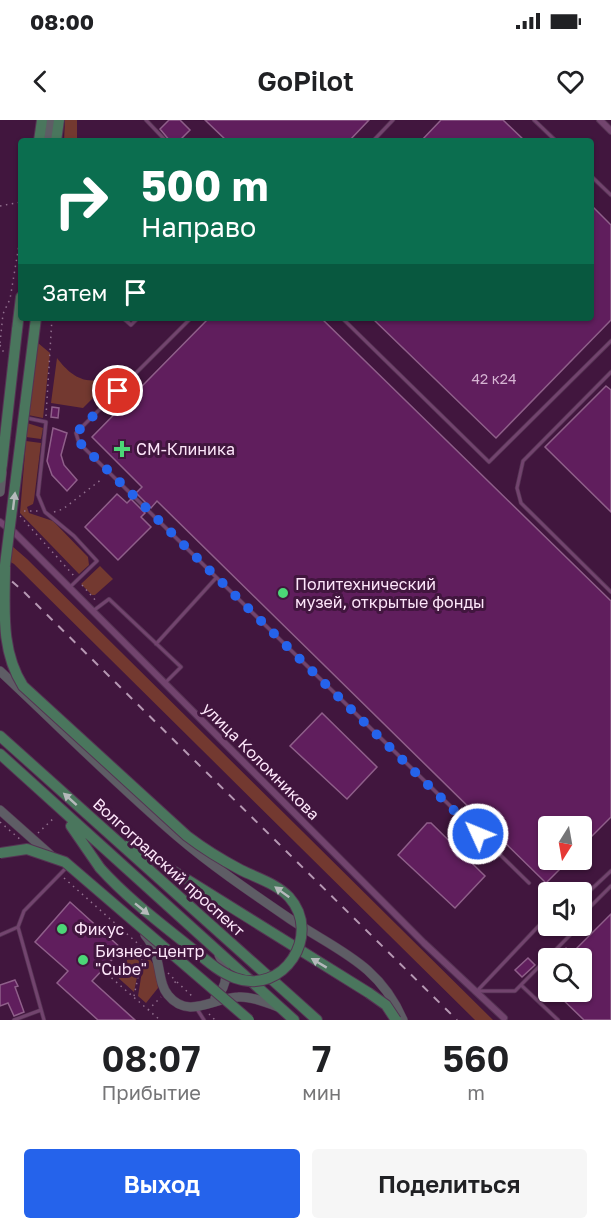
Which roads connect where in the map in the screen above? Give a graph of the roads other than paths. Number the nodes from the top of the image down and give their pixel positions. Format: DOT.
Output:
graph roads {
  1 [pos="42,120"];
  2 [pos="51,120"];
  3 [pos="59,120"];
  4 [pos="146,120"];
  5 [pos="393,120"];
  6 [pos="534,120"];
  7 [pos="600,120"];
  8 [pos="611,131"];
  9 [pos="39,138"];
  10 [pos="48,138"];
  11 [pos="56,138"];
  12 [pos="163,138"];
  13 [pos="376,138"];
  14 [pos="553,138"];
  15 [pos="594,179"];
  16 [pos="611,195"];
  17 [pos="18,321"];
  18 [pos="22,321"];
  19 [pos="36,321"];
  20 [pos="188,321"];
  21 [pos="345,321"];
  22 [pos="611,341"];
  23 [pos="611,372"];
  24 [pos="10,416"];
  25 [pos="1,467"];
  26 [pos="0,478"];
  27 [pos="0,492"];
  28 [pos="0,522"];
  29 [pos="5,567"];
  30 [pos="216,578"];
  31 [pos="68,589"];
  32 [pos="611,592"];
  33 [pos="0,600"];
  34 [pos="91,612"];
  35 [pos="156,644"];
  36 [pos="0,671"];
  37 [pos="165,684"];
  38 [pos="0,736"];
  39 [pos="0,754"];
  40 [pos="44,794"];
  41 [pos="0,810"];
  42 [pos="93,819"];
  43 [pos="0,853"];
  44 [pos="63,871"];
  45 [pos="611,871"];
  46 [pos="529,883"];
  47 [pos="611,886"];
  48 [pos="592,889"];
  49 [pos="592,905"];
  50 [pos="538,926"];
  51 [pos="18,927"];
  52 [pos="0,935"];
  53 [pos="569,936"];
  54 [pos="216,950"];
  55 [pos="521,984"];
  56 [pos="476,991"];
  57 [pos="394,999"];
  58 [pos="200,1007"];
  59 [pos="281,1008"];
  60 [pos="41,1010"];
  61 [pos="505,1019"];
  62 [pos="14,1020"];
  63 [pos="44,1020"];
  64 [pos="204,1020"];
  65 [pos="249,1020"];
  66 [pos="294,1020"];
  67 [pos="317,1020"];
  68 [pos="395,1020"];
  69 [pos="403,1020"];
  70 [pos="558,1020"];
  1 -- 9 [label="main road"];
  2 -- 10 [label="main road"];
  3 -- 11 [label="main road"];
  4 -- 12 [label="lane"];
  5 -- 13 [label="lane"];
  6 -- 14 [label="lane"];
  7 -- 8 [label="street"];
  15 -- 16 [label="lane"];
  17 -- 25 [label="main road, bridge"];
  18 -- 24 [label="main road"];
  29 -- 19 [label="main road, one-way, bridge"];
  20 -- 30 [label="lane"];
  21 -- 22 [label="lane"];
  23 -- 32 [label="lane"];
  24 -- 27 [label="main road"];
  24 -- 31 [label="lane"];
  25 -- 26 [label="main road"];
  28 -- 31 [label="street, улица Коломникова"];
  29 -- 33 [label="main road, bridge"];
  40 -- 29 [label="main road, one-way, bridge"];
  30 -- 35 [label="lane"];
  30 -- 46 [label="lane"];
  31 -- 34 [label="street, улица Коломникова"];
  34 -- 35 [label="lane"];
  34 -- 37 [label="street, улица Коломникова"];
  35 -- 37 [label="lane"];
  36 -- 57 [label="main road"];
  37 -- 56 [label="street, улица Коломникова"];
  42 -- 38 [label="main road, Волгоградский проспект, one-way"];
  39 -- 40 [label="main road, Волгоградский проспект"];
  40 -- 54 [label="main road, Волгоградский проспект"];
  41 -- 44 [label="main road"];
  42 -- 67 [label="main road, Волгоградский проспект"];
  68 -- 42 [label="main road, one-way, bridge"];
  43 -- 65 [label="main road, bridge"];
  44 -- 51 [label="lane"];
  44 -- 58 [label="main road"];
  45 -- 48 [label="lane"];
  47 -- 49 [label="lane"];
  50 -- 56 [label="lane"];
  51 -- 52 [label="lane"];
  51 -- 60 [label="lane"];
  53 -- 55 [label="lane"];
  54 -- 58 [label="main road"];
  54 -- 59 [label="main road, Волгоградский проспект"];
  55 -- 56 [label="lane"];
  55 -- 70 [label="lane"];
  56 -- 61 [label="street, улица Коломникова"];
  57 -- 68 [label="main road"];
  57 -- 69 [label="main road"];
  58 -- 59 [label="main road"];
  58 -- 64 [label="lane"];
  59 -- 66 [label="main road, Волгоградский проспект"];
  60 -- 62 [label="lane"];
  60 -- 63 [label="lane"];
}
